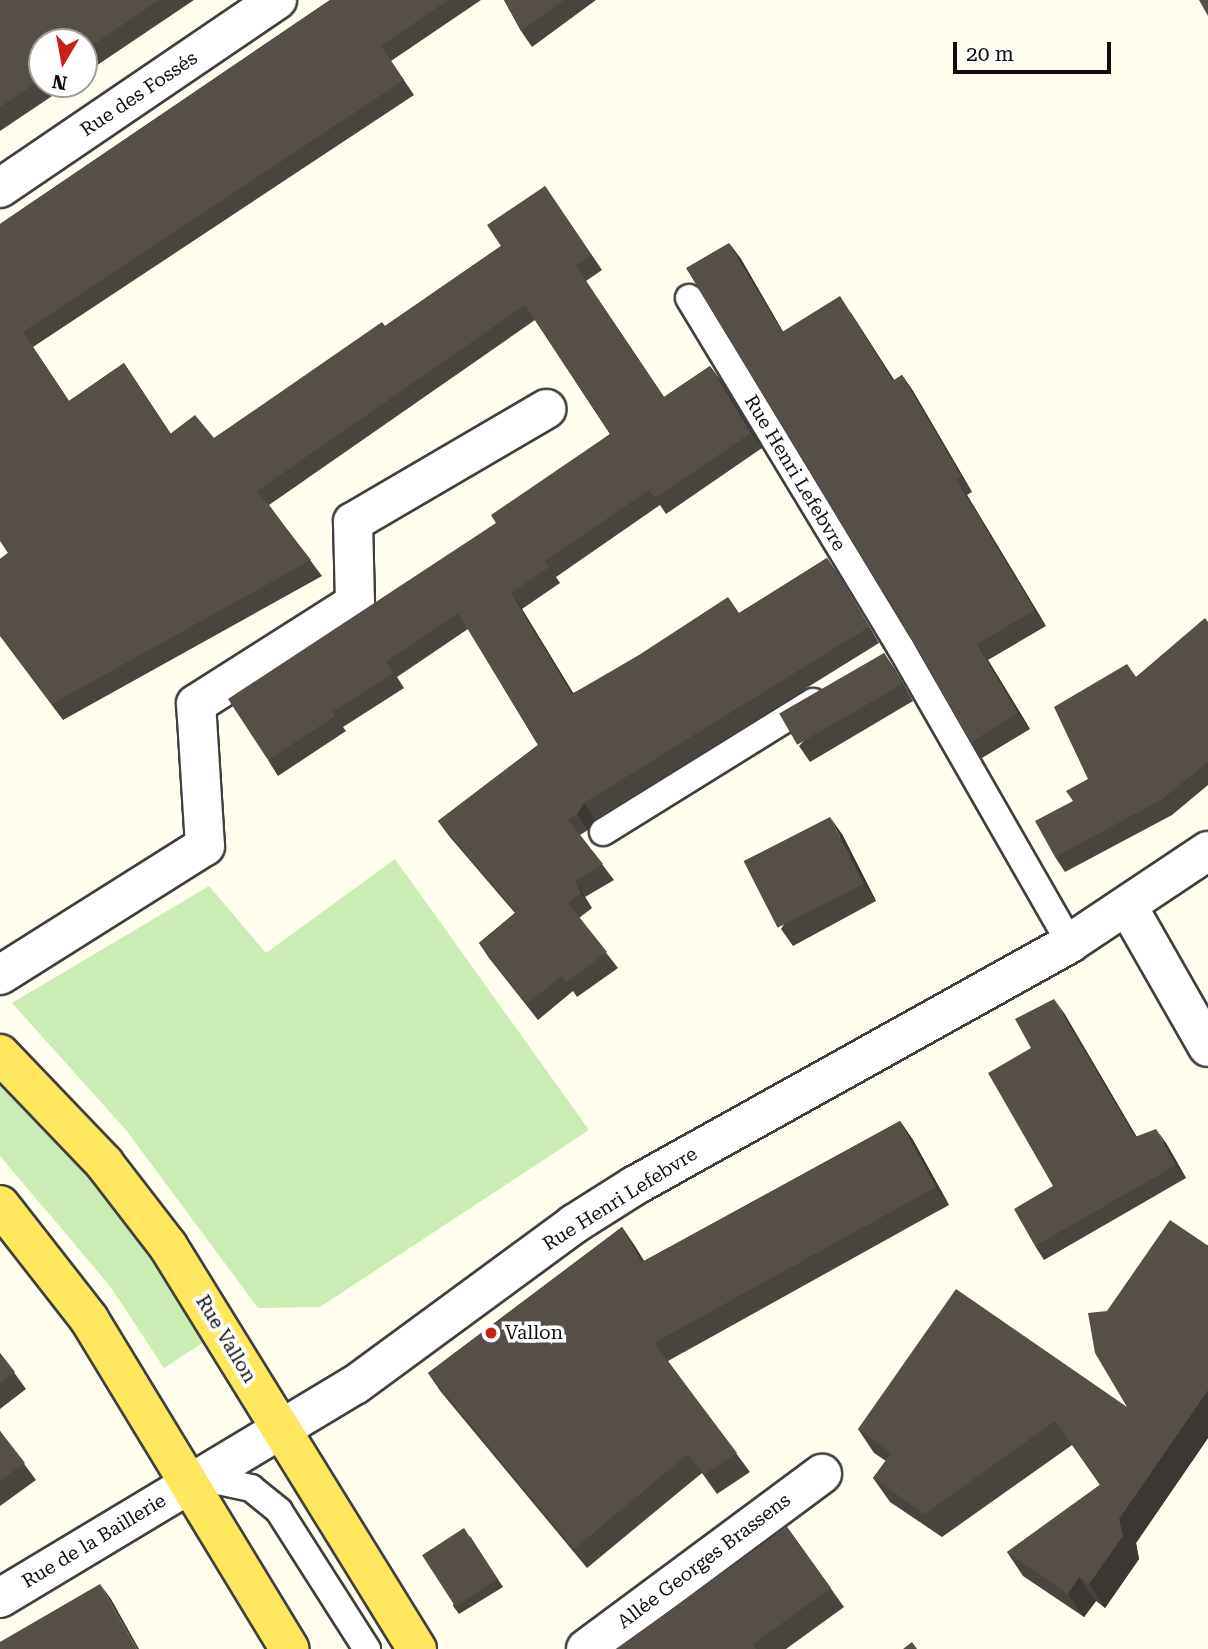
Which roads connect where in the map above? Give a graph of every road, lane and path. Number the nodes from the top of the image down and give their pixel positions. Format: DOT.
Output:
graph roads {
  1 [pos="277,0"];
  2 [pos="0,188"];
  3 [pos="689,298"];
  4 [pos="546,409"];
  5 [pos="901,648"];
  6 [pos="877,663"];
  7 [pos="829,692"];
  8 [pos="603,832"];
  9 [pos="1208,851"];
  10 [pos="1128,907"];
  11 [pos="1070,943"];
  12 [pos="0,975"];
  13 [pos="1208,1047"];
  14 [pos="0,1054"];
  15 [pos="0,1205"];
  16 [pos="281,1429"];
  17 [pos="822,1474"];
  18 [pos="187,1484"];
  19 [pos="0,1598"];
  20 [pos="290,1649"];
  21 [pos="367,1649"];
  22 [pos="417,1649"];
  23 [pos="586,1649"];
  1 -- 2 [label="street, Rue des Fossés"];
  3 -- 5 [label="lane, Rue Henri Lefebvre"];
  4 -- 12 [label="street"];
  5 -- 6 [label="lane"];
  5 -- 11 [label="lane, Rue Henri Lefebvre"];
  7 -- 8 [label="lane"];
  9 -- 10 [label="street, Rue Henri Lefebvre"];
  10 -- 11 [label="street, Rue Henri Lefebvre"];
  10 -- 13 [label="street"];
  11 -- 16 [label="street, Rue Henri Lefebvre"];
  14 -- 16 [label="main road, Rue Vallon"];
  15 -- 18 [label="main road"];
  16 -- 18 [label="street, Rue Henri Lefebvre"];
  16 -- 22 [label="main road, Rue Vallon"];
  17 -- 23 [label="street, Allée Georges Brassens"];
  18 -- 19 [label="street, Rue de la Baillerie"];
  18 -- 20 [label="main road"];
  18 -- 21 [label="lane"];
}
